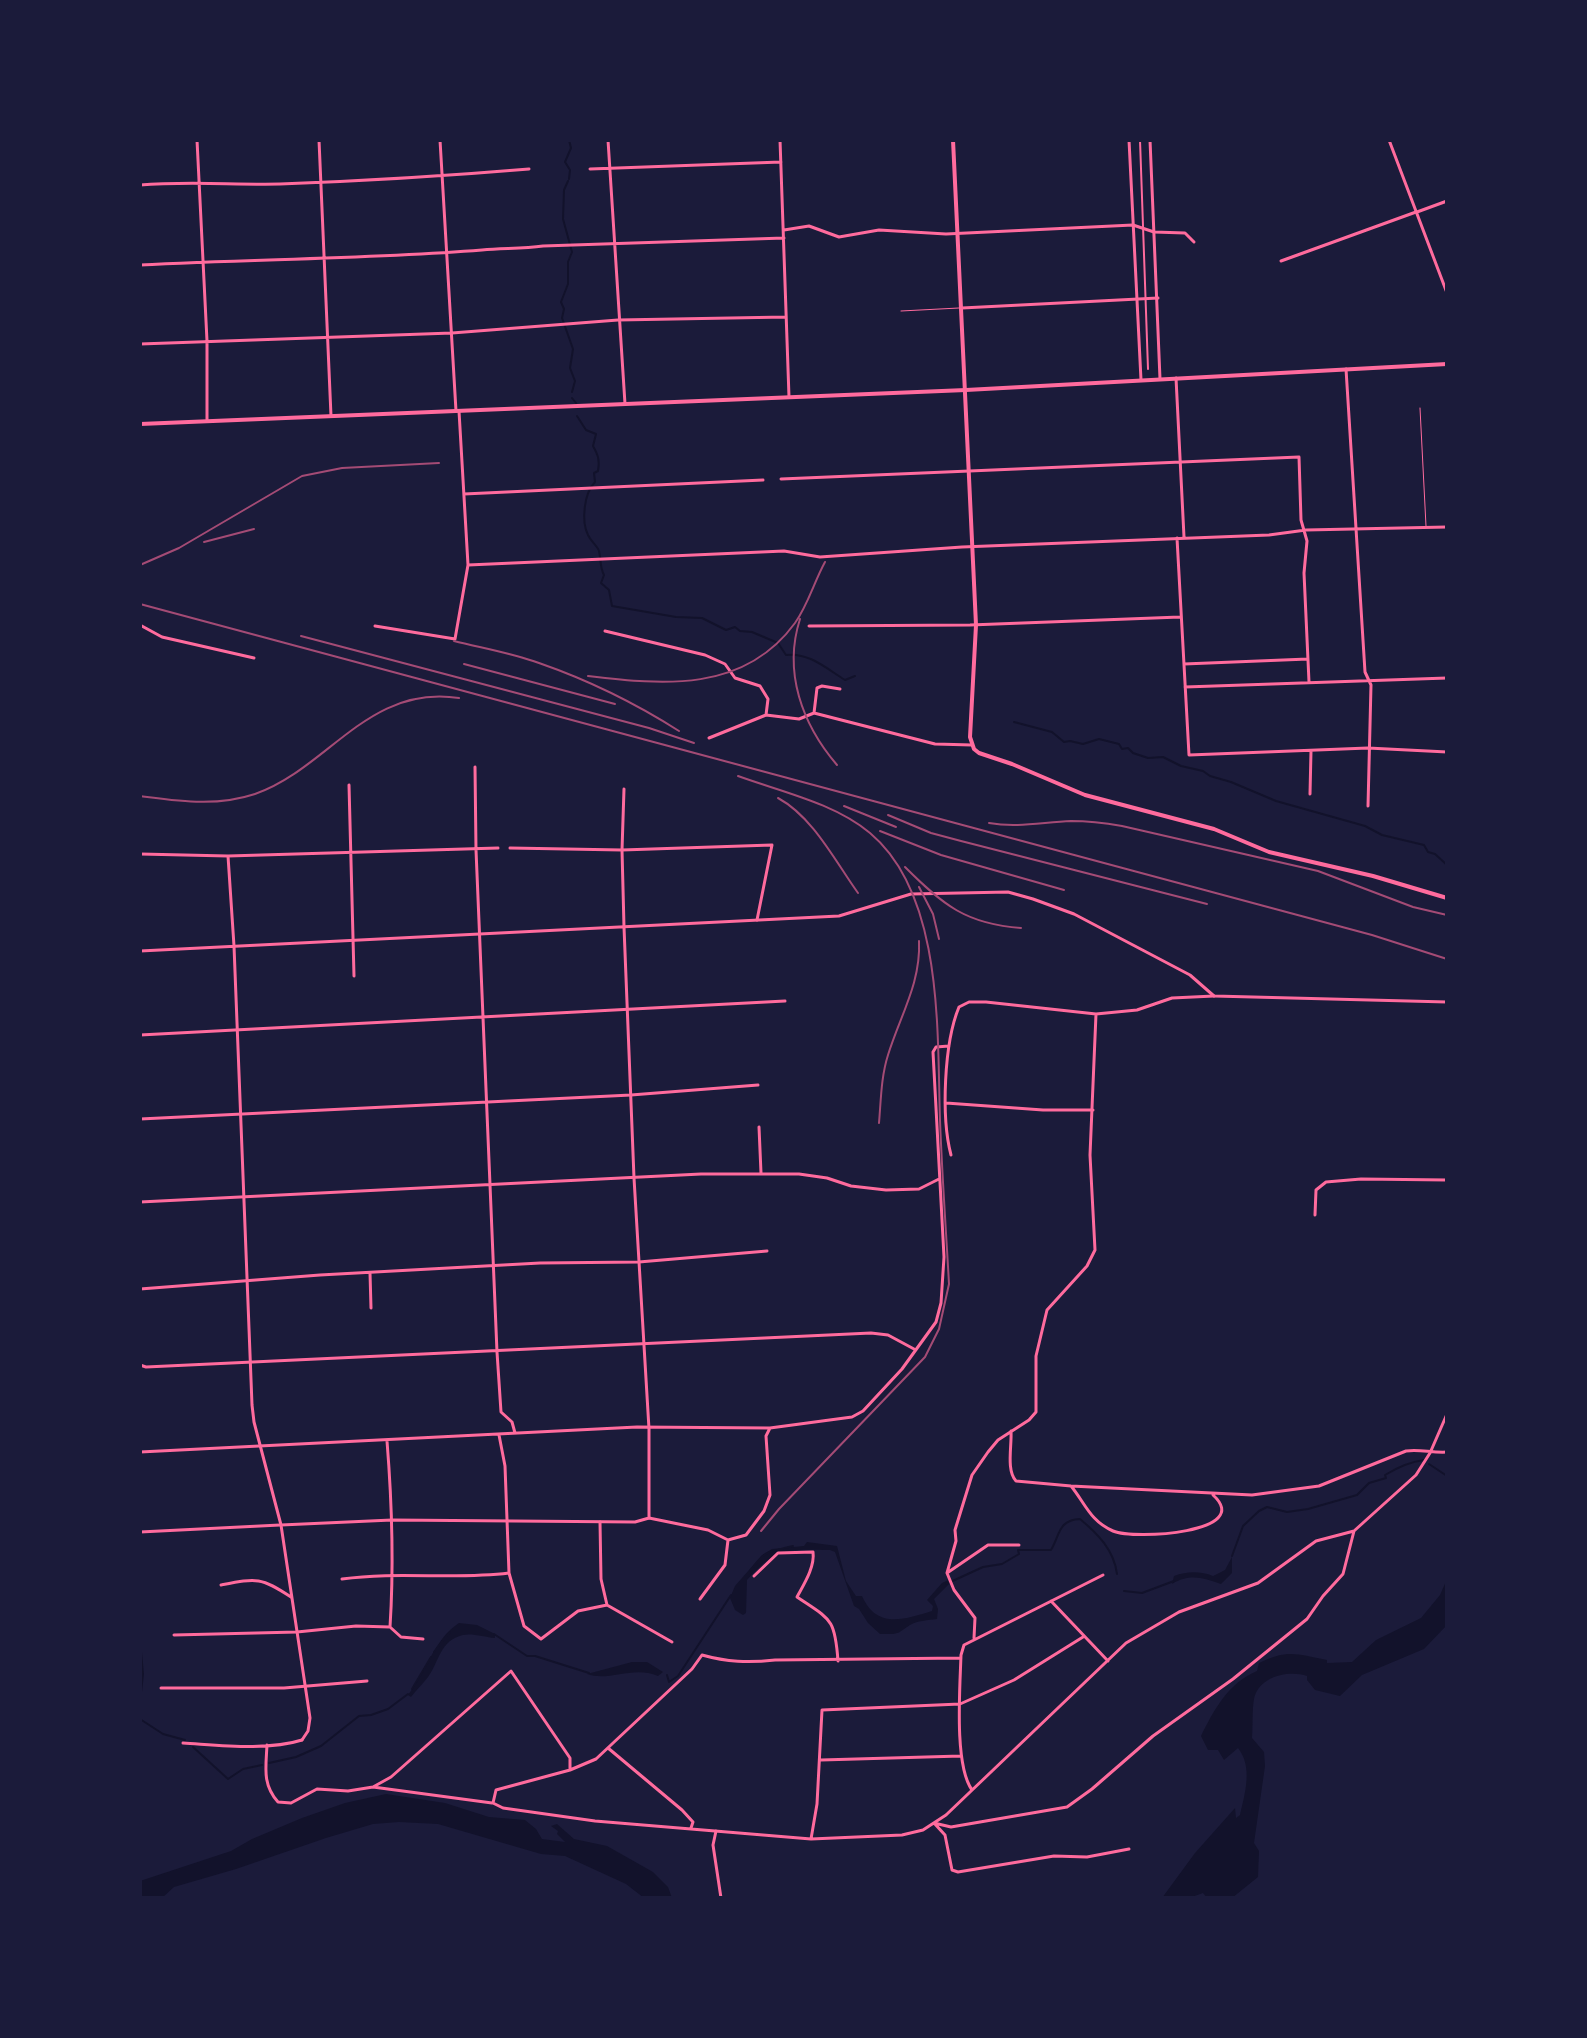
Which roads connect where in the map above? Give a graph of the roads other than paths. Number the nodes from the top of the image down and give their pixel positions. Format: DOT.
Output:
graph roads {
  1 [pos="197,140"];
  2 [pos="319,140"];
  3 [pos="440,140"];
  4 [pos="608,140"];
  5 [pos="780,140"];
  6 [pos="953,140"];
  7 [pos="1129,140"];
  8 [pos="1140,140"];
  9 [pos="1150,140"];
  10 [pos="1389,140"];
  11 [pos="781,162"];
  12 [pos="609,168"];
  13 [pos="529,169"];
  14 [pos="590,169"];
  15 [pos="442,176"];
  16 [pos="200,183"];
  17 [pos="321,183"];
  18 [pos="140,185"];
  19 [pos="1447,201"];
  20 [pos="1416,212"];
  21 [pos="1133,225"];
  22 [pos="1144,229"];
  23 [pos="784,230"];
  24 [pos="1154,232"];
  25 [pos="958,233"];
  26 [pos="784,238"];
  27 [pos="1194,242"];
  28 [pos="613,245"];
  29 [pos="446,253"];
  30 [pos="324,258"];
  31 [pos="204,261"];
  32 [pos="1281,261"];
  33 [pos="140,265"];
  34 [pos="1445,281"];
  35 [pos="1447,293"];
  36 [pos="1146,298"];
  37 [pos="1158,298"];
  38 [pos="1138,299"];
  39 [pos="961,308"];
  40 [pos="901,311"];
  41 [pos="786,317"];
  42 [pos="618,320"];
  43 [pos="452,333"];
  44 [pos="328,337"];
  45 [pos="207,341"];
  46 [pos="140,344"];
  47 [pos="1447,364"];
  48 [pos="1148,369"];
  49 [pos="1346,369"];
  50 [pos="1176,378"];
  51 [pos="1160,379"];
  52 [pos="1141,380"];
  53 [pos="966,390"];
  54 [pos="789,397"];
  55 [pos="625,404"];
  56 [pos="1420,408"];
  57 [pos="457,411"];
  58 [pos="331,416"];
  59 [pos="207,421"];
  60 [pos="140,424"];
  61 [pos="1181,461"];
  62 [pos="970,472"];
  63 [pos="781,479"];
  64 [pos="763,480"];
  65 [pos="464,494"];
  66 [pos="1426,526"];
  67 [pos="1447,527"];
  68 [pos="1357,529"];
  69 [pos="1306,530"];
  70 [pos="1184,537"];
  71 [pos="1177,538"];
  72 [pos="973,547"];
  73 [pos="468,565"];
  74 [pos="1180,617"];
  75 [pos="140,625"];
  76 [pos="976,625"];
  77 [pos="375,626"];
  78 [pos="809,626"];
  79 [pos="605,631"];
  80 [pos="254,658"];
  81 [pos="1308,659"];
  82 [pos="1184,664"];
  83 [pos="1447,678"];
  84 [pos="1368,680"];
  85 [pos="1309,682"];
  86 [pos="1185,687"];
  87 [pos="840,689"];
  88 [pos="814,713"];
  89 [pos="766,715"];
  90 [pos="709,738"];
  91 [pos="972,745"];
  92 [pos="1368,748"];
  93 [pos="1311,751"];
  94 [pos="1447,752"];
  95 [pos="475,767"];
  96 [pos="349,785"];
  97 [pos="624,789"];
  98 [pos="1310,794"];
  99 [pos="1368,806"];
  100 [pos="498,848"];
  101 [pos="510,848"];
  102 [pos="476,850"];
  103 [pos="622,850"];
  104 [pos="140,854"];
  105 [pos="349,854"];
  106 [pos="228,856"];
  107 [pos="1447,898"];
  108 [pos="757,920"];
  109 [pos="624,927"];
  110 [pos="481,934"];
  111 [pos="353,940"];
  112 [pos="234,946"];
  113 [pos="140,951"];
  114 [pos="354,976"];
  115 [pos="1214,996"];
  116 [pos="785,1001"];
  117 [pos="1447,1002"];
  118 [pos="628,1009"];
  119 [pos="1096,1014"];
  120 [pos="484,1017"];
  121 [pos="235,1030"];
  122 [pos="140,1035"];
  123 [pos="949,1046"];
  124 [pos="758,1085"];
  125 [pos="631,1095"];
  126 [pos="487,1100"];
  127 [pos="946,1103"];
  128 [pos="1093,1110"];
  129 [pos="240,1114"];
  130 [pos="140,1119"];
  131 [pos="759,1127"];
  132 [pos="951,1155"];
  133 [pos="761,1173"];
  134 [pos="634,1178"];
  135 [pos="941,1178"];
  136 [pos="1447,1180"];
  137 [pos="491,1182"];
  138 [pos="243,1195"];
  139 [pos="140,1202"];
  140 [pos="1315,1215"];
  141 [pos="767,1251"];
  142 [pos="639,1262"];
  143 [pos="493,1267"];
  144 [pos="370,1273"];
  145 [pos="247,1281"];
  146 [pos="140,1289"];
  147 [pos="371,1308"];
  148 [pos="643,1343"];
  149 [pos="914,1349"];
  150 [pos="497,1352"];
  151 [pos="251,1363"];
  152 [pos="140,1365"];
  153 [pos="1447,1414"];
  154 [pos="770,1428"];
  155 [pos="649,1429"];
  156 [pos="1011,1431"];
  157 [pos="515,1433"];
  158 [pos="499,1435"];
  159 [pos="387,1440"];
  160 [pos="261,1447"];
  161 [pos="140,1452"];
  162 [pos="1447,1452"];
  163 [pos="1430,1453"];
  164 [pos="1071,1486"];
  165 [pos="1213,1495"];
  166 [pos="649,1518"];
  167 [pos="392,1520"];
  168 [pos="508,1522"];
  169 [pos="600,1522"];
  170 [pos="281,1525"];
  171 [pos="1354,1531"];
  172 [pos="140,1532"];
  173 [pos="728,1540"];
  174 [pos="1019,1545"];
  175 [pos="509,1573"];
  176 [pos="947,1573"];
  177 [pos="394,1574"];
  178 [pos="1103,1575"];
  179 [pos="754,1576"];
  180 [pos="342,1579"];
  181 [pos="221,1585"];
  182 [pos="291,1597"];
  183 [pos="700,1599"];
  184 [pos="1051,1601"];
  185 [pos="607,1605"];
  186 [pos="390,1627"];
  187 [pos="297,1632"];
  188 [pos="174,1635"];
  189 [pos="1083,1637"];
  190 [pos="974,1638"];
  191 [pos="423,1639"];
  192 [pos="672,1642"];
  193 [pos="961,1658"];
  194 [pos="838,1661"];
  195 [pos="1108,1661"];
  196 [pos="367,1681"];
  197 [pos="305,1685"];
  198 [pos="161,1688"];
  199 [pos="960,1704"];
  200 [pos="183,1743"];
  201 [pos="267,1745"];
  202 [pos="608,1748"];
  203 [pos="961,1756"];
  204 [pos="820,1760"];
  205 [pos="570,1770"];
  206 [pos="373,1787"];
  207 [pos="972,1790"];
  208 [pos="493,1803"];
  209 [pos="934,1823"];
  210 [pos="691,1828"];
  211 [pos="716,1831"];
  212 [pos="811,1839"];
  213 [pos="1129,1849"];
  214 [pos="721,1898"];
  1 -- 16 [label="street"];
  2 -- 17 [label="street"];
  3 -- 15 [label="street"];
  4 -- 12 [label="street"];
  5 -- 11 [label="street"];
  6 -- 25 [label="main road"];
  7 -- 21 [label="street"];
  8 -- 22 [label="street"];
  9 -- 24 [label="street"];
  10 -- 20 [label="street"];
  11 -- 12 [label="street"];
  11 -- 23 [label="street"];
  12 -- 14 [label="street"];
  12 -- 28 [label="street"];
  13 -- 15 [label="street"];
  15 -- 17 [label="street"];
  15 -- 29 [label="street"];
  16 -- 17 [label="street"];
  16 -- 18 [label="street"];
  16 -- 31 [label="street"];
  17 -- 30 [label="street"];
  19 -- 20 [label="street"];
  20 -- 32 [label="street"];
  20 -- 34 [label="street"];
  21 -- 22 [label="street"];
  21 -- 25 [label="street"];
  21 -- 38 [label="street"];
  22 -- 24 [label="street"];
  22 -- 36 [label="street"];
  23 -- 25 [label="street"];
  23 -- 26 [label="street"];
  24 -- 27 [label="street"];
  24 -- 37 [label="street"];
  25 -- 39 [label="main road"];
  26 -- 28 [label="street"];
  26 -- 41 [label="street"];
  28 -- 29 [label="street"];
  28 -- 42 [label="street"];
  29 -- 30 [label="street"];
  29 -- 43 [label="street"];
  30 -- 31 [label="street"];
  30 -- 44 [label="street"];
  31 -- 33 [label="street"];
  31 -- 45 [label="street"];
  34 -- 35 [label="street"];
  36 -- 37 [label="street"];
  36 -- 38 [label="street"];
  36 -- 48 [label="street"];
  37 -- 51 [label="street"];
  38 -- 39 [label="street"];
  38 -- 52 [label="street"];
  39 -- 40 [label="lane"];
  39 -- 53 [label="main road"];
  41 -- 42 [label="street"];
  41 -- 54 [label="street"];
  42 -- 43 [label="street"];
  42 -- 55 [label="street"];
  43 -- 44 [label="street"];
  43 -- 57 [label="street"];
  44 -- 45 [label="street"];
  44 -- 58 [label="street"];
  45 -- 46 [label="street"];
  45 -- 59 [label="street"];
  47 -- 49 [label="main road"];
  49 -- 50 [label="main road"];
  49 -- 68 [label="street"];
  50 -- 51 [label="main road"];
  50 -- 61 [label="street"];
  51 -- 52 [label="main road"];
  52 -- 53 [label="main road"];
  53 -- 54 [label="main road"];
  53 -- 62 [label="main road"];
  54 -- 55 [label="main road"];
  55 -- 57 [label="main road"];
  56 -- 66 [label="lane"];
  57 -- 58 [label="main road"];
  57 -- 65 [label="street"];
  58 -- 59 [label="main road"];
  59 -- 60 [label="main road"];
  61 -- 62 [label="street"];
  61 -- 69 [label="street"];
  61 -- 70 [label="street"];
  62 -- 63 [label="street"];
  62 -- 72 [label="main road"];
  64 -- 65 [label="street"];
  65 -- 73 [label="street"];
  66 -- 67 [label="street"];
  66 -- 68 [label="street"];
  68 -- 69 [label="street"];
  68 -- 84 [label="street"];
  69 -- 70 [label="street"];
  69 -- 81 [label="street"];
  70 -- 71 [label="street"];
  71 -- 72 [label="street"];
  71 -- 74 [label="street"];
  72 -- 73 [label="street"];
  72 -- 76 [label="main road"];
  73 -- 77 [label="street"];
  74 -- 76 [label="street"];
  74 -- 82 [label="street"];
  75 -- 80 [label="street"];
  76 -- 78 [label="street"];
  76 -- 91 [label="main road"];
  79 -- 89 [label="street"];
  81 -- 82 [label="street"];
  81 -- 85 [label="street"];
  82 -- 86 [label="street"];
  83 -- 84 [label="street"];
  84 -- 85 [label="street"];
  84 -- 92 [label="street"];
  85 -- 86 [label="street"];
  86 -- 93 [label="street"];
  87 -- 88 [label="street"];
  88 -- 89 [label="street"];
  88 -- 91 [label="street"];
  89 -- 90 [label="street"];
  91 -- 107 [label="main road"];
  92 -- 93 [label="street"];
  92 -- 94 [label="street"];
  92 -- 99 [label="street"];
  93 -- 98 [label="street"];
  95 -- 102 [label="street"];
  96 -- 105 [label="street"];
  97 -- 103 [label="street"];
  100 -- 102 [label="street"];
  101 -- 103 [label="street"];
  102 -- 105 [label="street"];
  102 -- 110 [label="street"];
  103 -- 108 [label="street"];
  103 -- 109 [label="street"];
  104 -- 106 [label="street"];
  105 -- 106 [label="street"];
  105 -- 111 [label="street"];
  106 -- 112 [label="street"];
  108 -- 109 [label="street"];
  108 -- 115 [label="street"];
  109 -- 110 [label="street"];
  109 -- 118 [label="street"];
  110 -- 111 [label="street"];
  110 -- 120 [label="street"];
  111 -- 112 [label="street"];
  111 -- 114 [label="street"];
  112 -- 113 [label="street"];
  112 -- 121 [label="street"];
  115 -- 117 [label="street"];
  115 -- 119 [label="street"];
  116 -- 118 [label="street"];
  118 -- 120 [label="street"];
  118 -- 125 [label="street"];
  119 -- 123 [label="street"];
  119 -- 128 [label="street"];
  120 -- 121 [label="street"];
  120 -- 126 [label="street"];
  121 -- 122 [label="street"];
  121 -- 129 [label="street"];
  123 -- 127 [label="street"];
  123 -- 135 [label="street"];
  124 -- 125 [label="street"];
  125 -- 126 [label="street"];
  125 -- 134 [label="street"];
  126 -- 129 [label="street"];
  126 -- 137 [label="street"];
  127 -- 128 [label="street"];
  127 -- 132 [label="street"];
  128 -- 156 [label="street"];
  129 -- 130 [label="street"];
  129 -- 138 [label="street"];
  131 -- 133 [label="street"];
  133 -- 134 [label="street"];
  133 -- 135 [label="street"];
  134 -- 137 [label="street"];
  134 -- 142 [label="street"];
  135 -- 149 [label="street"];
  136 -- 140 [label="street"];
  137 -- 138 [label="street"];
  137 -- 143 [label="street"];
  138 -- 139 [label="street"];
  138 -- 145 [label="street"];
  141 -- 142 [label="street"];
  142 -- 143 [label="street"];
  142 -- 148 [label="street"];
  143 -- 144 [label="street"];
  143 -- 150 [label="street"];
  144 -- 145 [label="street"];
  144 -- 147 [label="street"];
  145 -- 146 [label="street"];
  145 -- 151 [label="street"];
  148 -- 149 [label="street"];
  148 -- 150 [label="street"];
  148 -- 155 [label="street"];
  149 -- 154 [label="street"];
  150 -- 151 [label="street"];
  150 -- 157 [label="street"];
  151 -- 152 [label="street"];
  151 -- 160 [label="street"];
  153 -- 163 [label="street"];
  154 -- 155 [label="street"];
  154 -- 173 [label="street"];
  155 -- 157 [label="street"];
  155 -- 166 [label="street"];
  156 -- 164 [label="street"];
  156 -- 176 [label="street"];
  157 -- 158 [label="street"];
  158 -- 159 [label="street"];
  158 -- 168 [label="street"];
  159 -- 160 [label="street"];
  159 -- 167 [label="street"];
  160 -- 161 [label="street"];
  160 -- 170 [label="street"];
  162 -- 163 [label="street"];
  163 -- 165 [label="street"];
  163 -- 171 [label="street"];
  164 -- 165 [label="street"];
  164 -- 165 [label="street"];
  166 -- 169 [label="street"];
  166 -- 173 [label="street"];
  167 -- 168 [label="street"];
  167 -- 170 [label="street"];
  167 -- 177 [label="street"];
  168 -- 169 [label="street"];
  168 -- 175 [label="street"];
  169 -- 185 [label="street"];
  170 -- 172 [label="street"];
  170 -- 182 [label="street"];
  171 -- 195 [label="street"];
  171 -- 209 [label="street"];
  173 -- 183 [label="street"];
  174 -- 176 [label="street"];
  175 -- 177 [label="street"];
  175 -- 185 [label="street"];
  176 -- 190 [label="street"];
  177 -- 180 [label="street"];
  177 -- 186 [label="street"];
  178 -- 184 [label="street"];
  179 -- 194 [label="street"];
  181 -- 182 [label="street"];
  182 -- 187 [label="street"];
  184 -- 189 [label="street"];
  184 -- 190 [label="street"];
  185 -- 192 [label="street"];
  186 -- 187 [label="street"];
  186 -- 191 [label="street"];
  187 -- 188 [label="street"];
  187 -- 197 [label="street"];
  189 -- 195 [label="street"];
  189 -- 199 [label="street"];
  190 -- 193 [label="street"];
  193 -- 194 [label="street"];
  193 -- 199 [label="street"];
  194 -- 202 [label="street"];
  195 -- 207 [label="street"];
  196 -- 197 [label="street"];
  197 -- 198 [label="street"];
  197 -- 201 [label="street"];
  199 -- 203 [label="street"];
  199 -- 204 [label="street"];
  200 -- 201 [label="street"];
  201 -- 206 [label="street"];
  202 -- 205 [label="street"];
  202 -- 210 [label="street"];
  203 -- 204 [label="street"];
  203 -- 207 [label="street"];
  204 -- 212 [label="street"];
  205 -- 206 [label="street"];
  205 -- 208 [label="street"];
  206 -- 208 [label="street"];
  207 -- 209 [label="street"];
  208 -- 210 [label="street"];
  209 -- 212 [label="street"];
  209 -- 213 [label="street"];
  210 -- 211 [label="street"];
  211 -- 212 [label="street"];
  211 -- 214 [label="street"];
}
